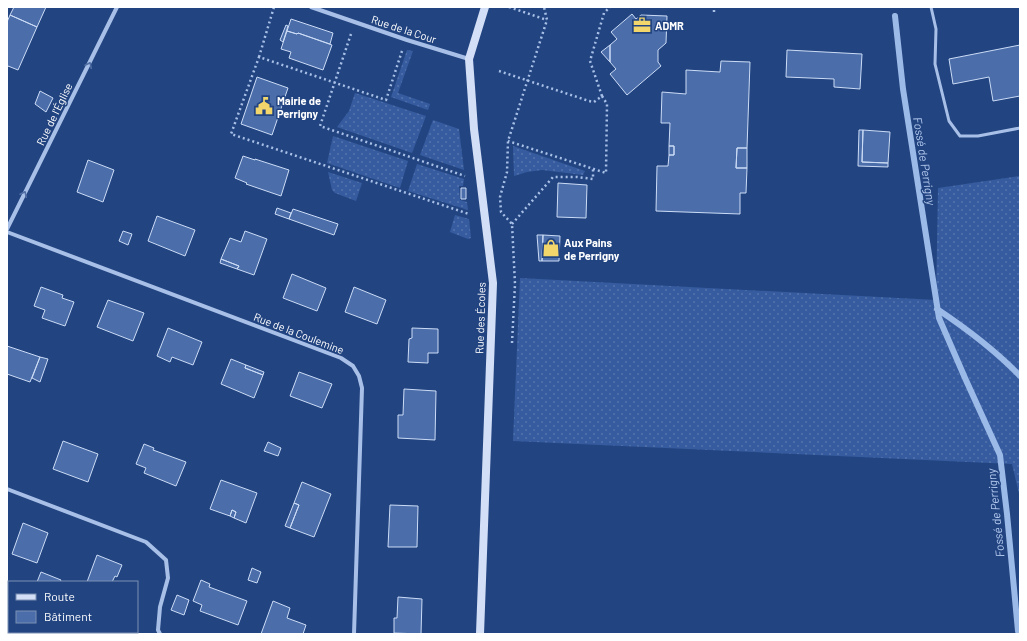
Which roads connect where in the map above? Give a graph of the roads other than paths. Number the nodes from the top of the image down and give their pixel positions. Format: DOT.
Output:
graph roads {
  1 [pos="117,7"];
  2 [pos="311,7"];
  3 [pos="485,7"];
  4 [pos="931,8"];
  5 [pos="469,60"];
  6 [pos="1020,128"];
  7 [pos="7,229"];
  8 [pos="7,232"];
  9 [pos="7,489"];
  10 [pos="160,634"];
  11 [pos="354,634"];
  12 [pos="480,634"];
  7 -- 1 [label="street, Rue de l'Église, one-way"];
  2 -- 5 [label="street, Rue de la Cour"];
  3 -- 5 [label="main road, Rue des Écoles"];
  4 -- 6 [label="lane"];
  5 -- 12 [label="main road, Rue des Écoles"];
  8 -- 11 [label="street, Rue de la Coulemine"];
  9 -- 10 [label="street"];
}
